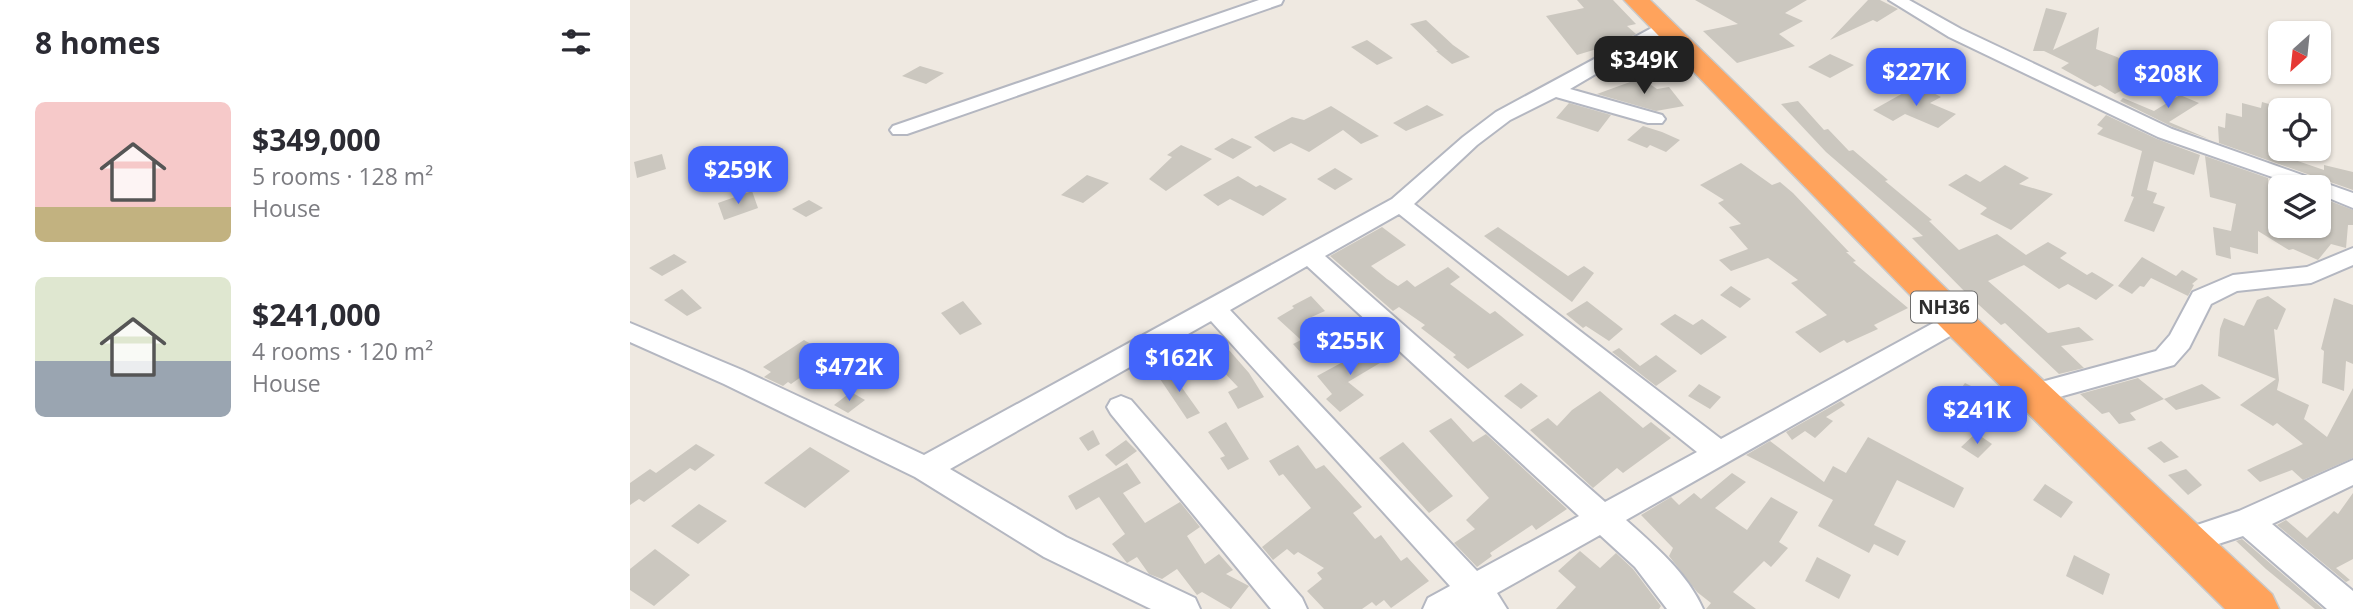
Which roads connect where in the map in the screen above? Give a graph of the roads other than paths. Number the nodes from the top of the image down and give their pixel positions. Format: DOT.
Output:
graph roads {
  1 [pos="1275,0"];
  2 [pos="1636,0"];
  3 [pos="1897,0"];
  4 [pos="1661,28"];
  5 [pos="1554,90"];
  6 [pos="1655,118"];
  7 [pos="900,130"];
  8 [pos="2353,201"];
  9 [pos="1400,204"];
  10 [pos="1309,255"];
  11 [pos="2353,256"];
  12 [pos="1214,308"];
  13 [pos="1957,321"];
  14 [pos="630,332"];
  15 [pos="2034,394"];
  16 [pos="1121,407"];
  17 [pos="1719,453"];
  18 [pos="925,469"];
  19 [pos="2353,472"];
  20 [pos="1603,518"];
  21 [pos="2247,521"];
  22 [pos="2188,541"];
  23 [pos="1482,600"];
  24 [pos="1184,609"];
  25 [pos="1291,609"];
  26 [pos="1439,609"];
  27 [pos="1688,609"];
  28 [pos="2256,609"];
  29 [pos="2351,609"];
  1 -- 7 [label="street"];
  2 -- 4 [label="highway, NH36"];
  3 -- 8 [label="street"];
  4 -- 5 [label="street"];
  4 -- 13 [label="highway, NH36"];
  5 -- 6 [label="street"];
  5 -- 9 [label="street"];
  9 -- 10 [label="street"];
  9 -- 17 [label="street"];
  10 -- 12 [label="street"];
  10 -- 20 [label="street"];
  11 -- 15 [label="street"];
  12 -- 18 [label="street"];
  12 -- 23 [label="street"];
  13 -- 15 [label="highway, NH36"];
  13 -- 17 [label="street"];
  14 -- 18 [label="street"];
  15 -- 22 [label="highway, NH36"];
  16 -- 25 [label="street"];
  17 -- 20 [label="street"];
  18 -- 24 [label="street"];
  19 -- 21 [label="street"];
  20 -- 23 [label="street"];
  20 -- 27 [label="street"];
  21 -- 22 [label="street"];
  21 -- 29 [label="street"];
  22 -- 28 [label="highway, NH36"];
  23 -- 26 [label="street"];
}
